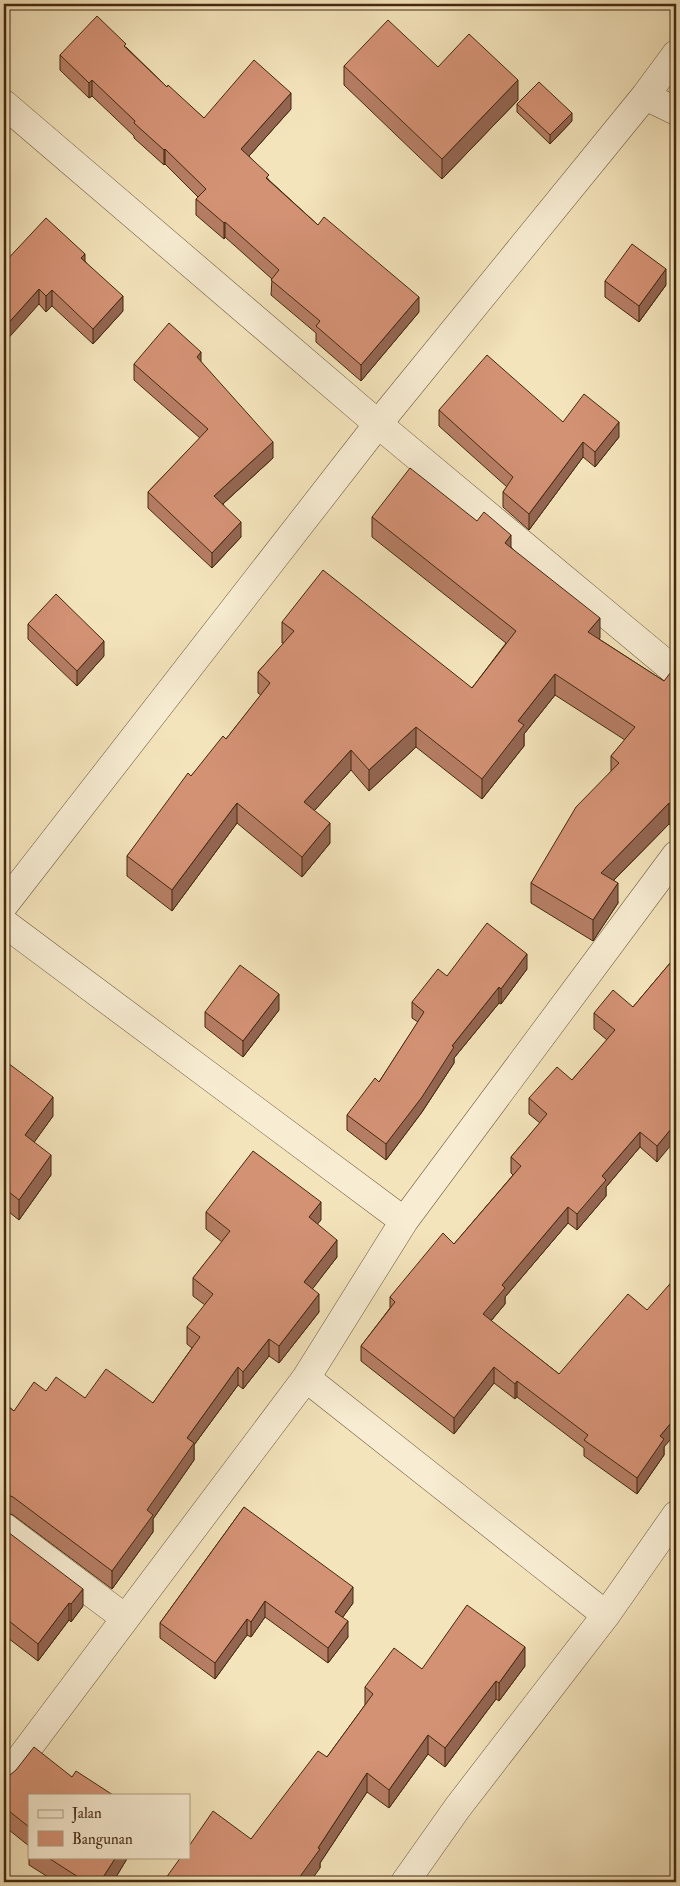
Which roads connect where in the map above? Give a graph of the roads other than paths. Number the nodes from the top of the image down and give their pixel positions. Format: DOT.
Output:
graph roads {
  1 [pos="676,54"];
  2 [pos="645,96"];
  3 [pos="4,104"];
  4 [pos="676,111"];
  5 [pos="378,424"];
  6 [pos="676,672"];
  7 [pos="676,855"];
  8 [pos="4,905"];
  9 [pos="4,923"];
  10 [pos="404,1220"];
  11 [pos="306,1378"];
  12 [pos="676,1515"];
  13 [pos="4,1527"];
  14 [pos="606,1615"];
  15 [pos="125,1618"];
  16 [pos="4,1780"];
  17 [pos="405,1882"];
  1 -- 2 [label="street"];
  2 -- 4 [label="street"];
  2 -- 5 [label="street"];
  3 -- 5 [label="street"];
  5 -- 6 [label="street"];
  5 -- 8 [label="street"];
  7 -- 10 [label="street"];
  9 -- 10 [label="street"];
  10 -- 11 [label="street"];
  11 -- 14 [label="street"];
  11 -- 15 [label="street"];
  12 -- 14 [label="street"];
  13 -- 15 [label="street"];
  14 -- 17 [label="street"];
  15 -- 16 [label="street"];
}
